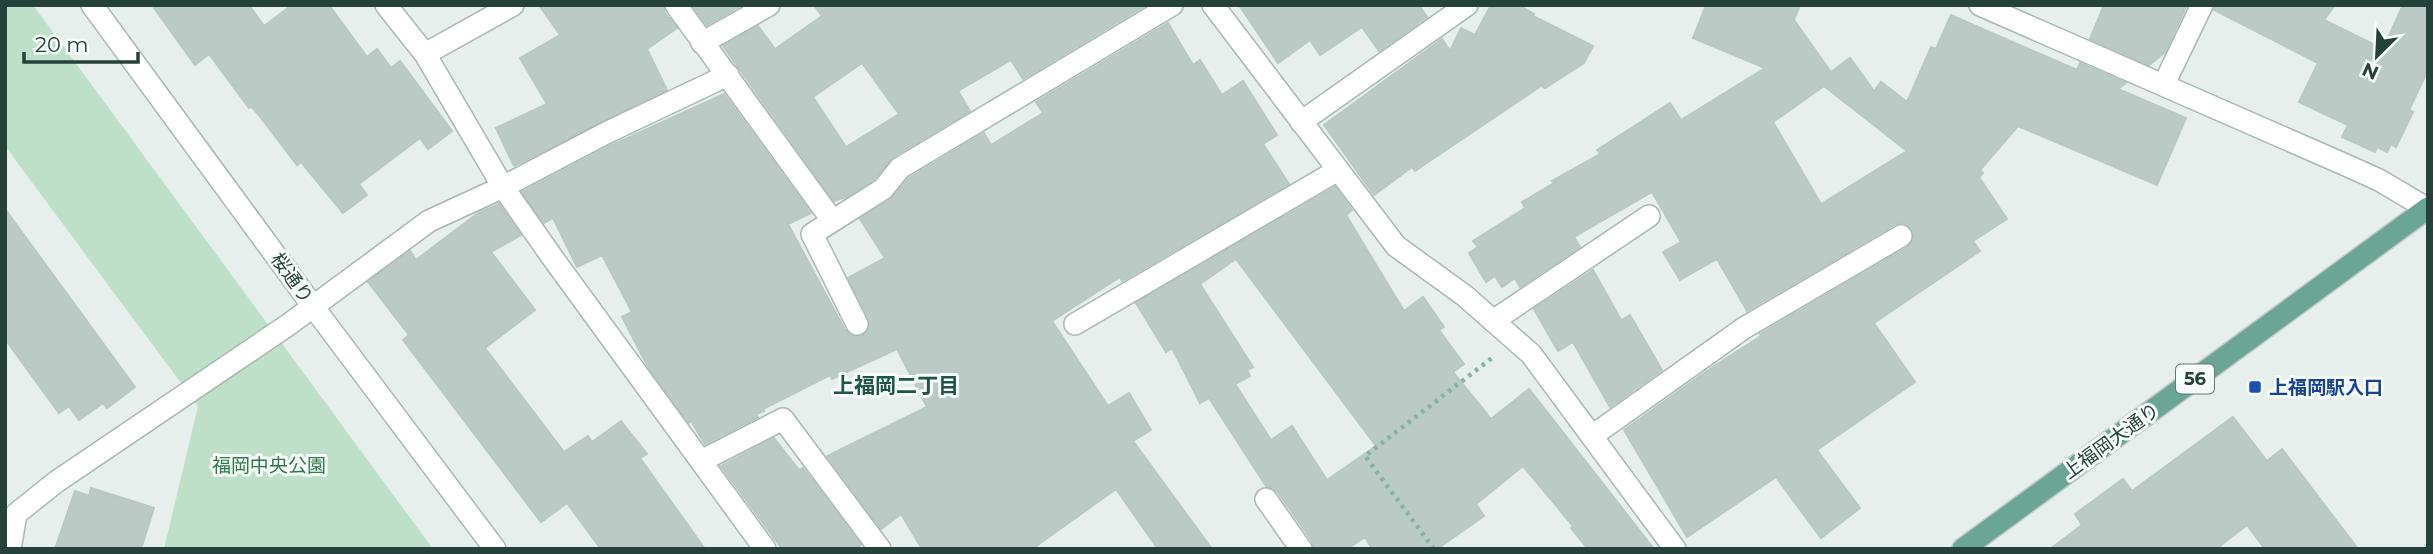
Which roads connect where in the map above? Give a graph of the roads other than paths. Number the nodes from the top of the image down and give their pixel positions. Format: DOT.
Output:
graph roads {
  1 [pos="92,5"];
  2 [pos="386,5"];
  3 [pos="513,5"];
  4 [pos="676,5"];
  5 [pos="769,5"];
  6 [pos="1172,5"];
  7 [pos="1213,5"];
  8 [pos="1467,5"];
  9 [pos="1980,5"];
  10 [pos="2202,5"];
  11 [pos="702,43"];
  12 [pos="425,54"];
  13 [pos="728,75"];
  14 [pos="2164,84"];
  15 [pos="1301,122"];
  16 [pos="1338,170"];
  17 [pos="503,187"];
  18 [pos="2427,209"];
  19 [pos="1649,215"];
  20 [pos="832,220"];
  21 [pos="1901,236"];
  22 [pos="312,305"];
  23 [pos="1493,321"];
  24 [pos="858,324"];
  25 [pos="1075,324"];
  26 [pos="1592,436"];
  27 [pos="701,461"];
  28 [pos="1266,499"];
  29 [pos="11,508"];
  30 [pos="10,549"];
  31 [pos="495,549"];
  32 [pos="765,549"];
  33 [pos="880,549"];
  34 [pos="1301,549"];
  35 [pos="1675,549"];
  36 [pos="1963,549"];
  1 -- 22 [label="street, 桜通り"];
  2 -- 12 [label="street"];
  3 -- 12 [label="street"];
  4 -- 11 [label="street"];
  5 -- 11 [label="street"];
  6 -- 20 [label="street"];
  7 -- 15 [label="street"];
  8 -- 15 [label="street"];
  9 -- 14 [label="street"];
  10 -- 14 [label="street"];
  11 -- 13 [label="street"];
  12 -- 17 [label="street"];
  13 -- 17 [label="street"];
  13 -- 20 [label="street"];
  14 -- 18 [label="street"];
  15 -- 16 [label="street"];
  16 -- 23 [label="street"];
  16 -- 25 [label="street"];
  17 -- 22 [label="street"];
  17 -- 27 [label="street"];
  18 -- 36 [label="main road, 上福岡大通り / 56"];
  19 -- 23 [label="street"];
  20 -- 24 [label="street"];
  21 -- 26 [label="street"];
  22 -- 29 [label="street"];
  22 -- 31 [label="street, 桜通り"];
  23 -- 26 [label="street"];
  26 -- 35 [label="street"];
  27 -- 32 [label="street"];
  27 -- 33 [label="street"];
  28 -- 34 [label="street"];
  29 -- 30 [label="street"];
}
